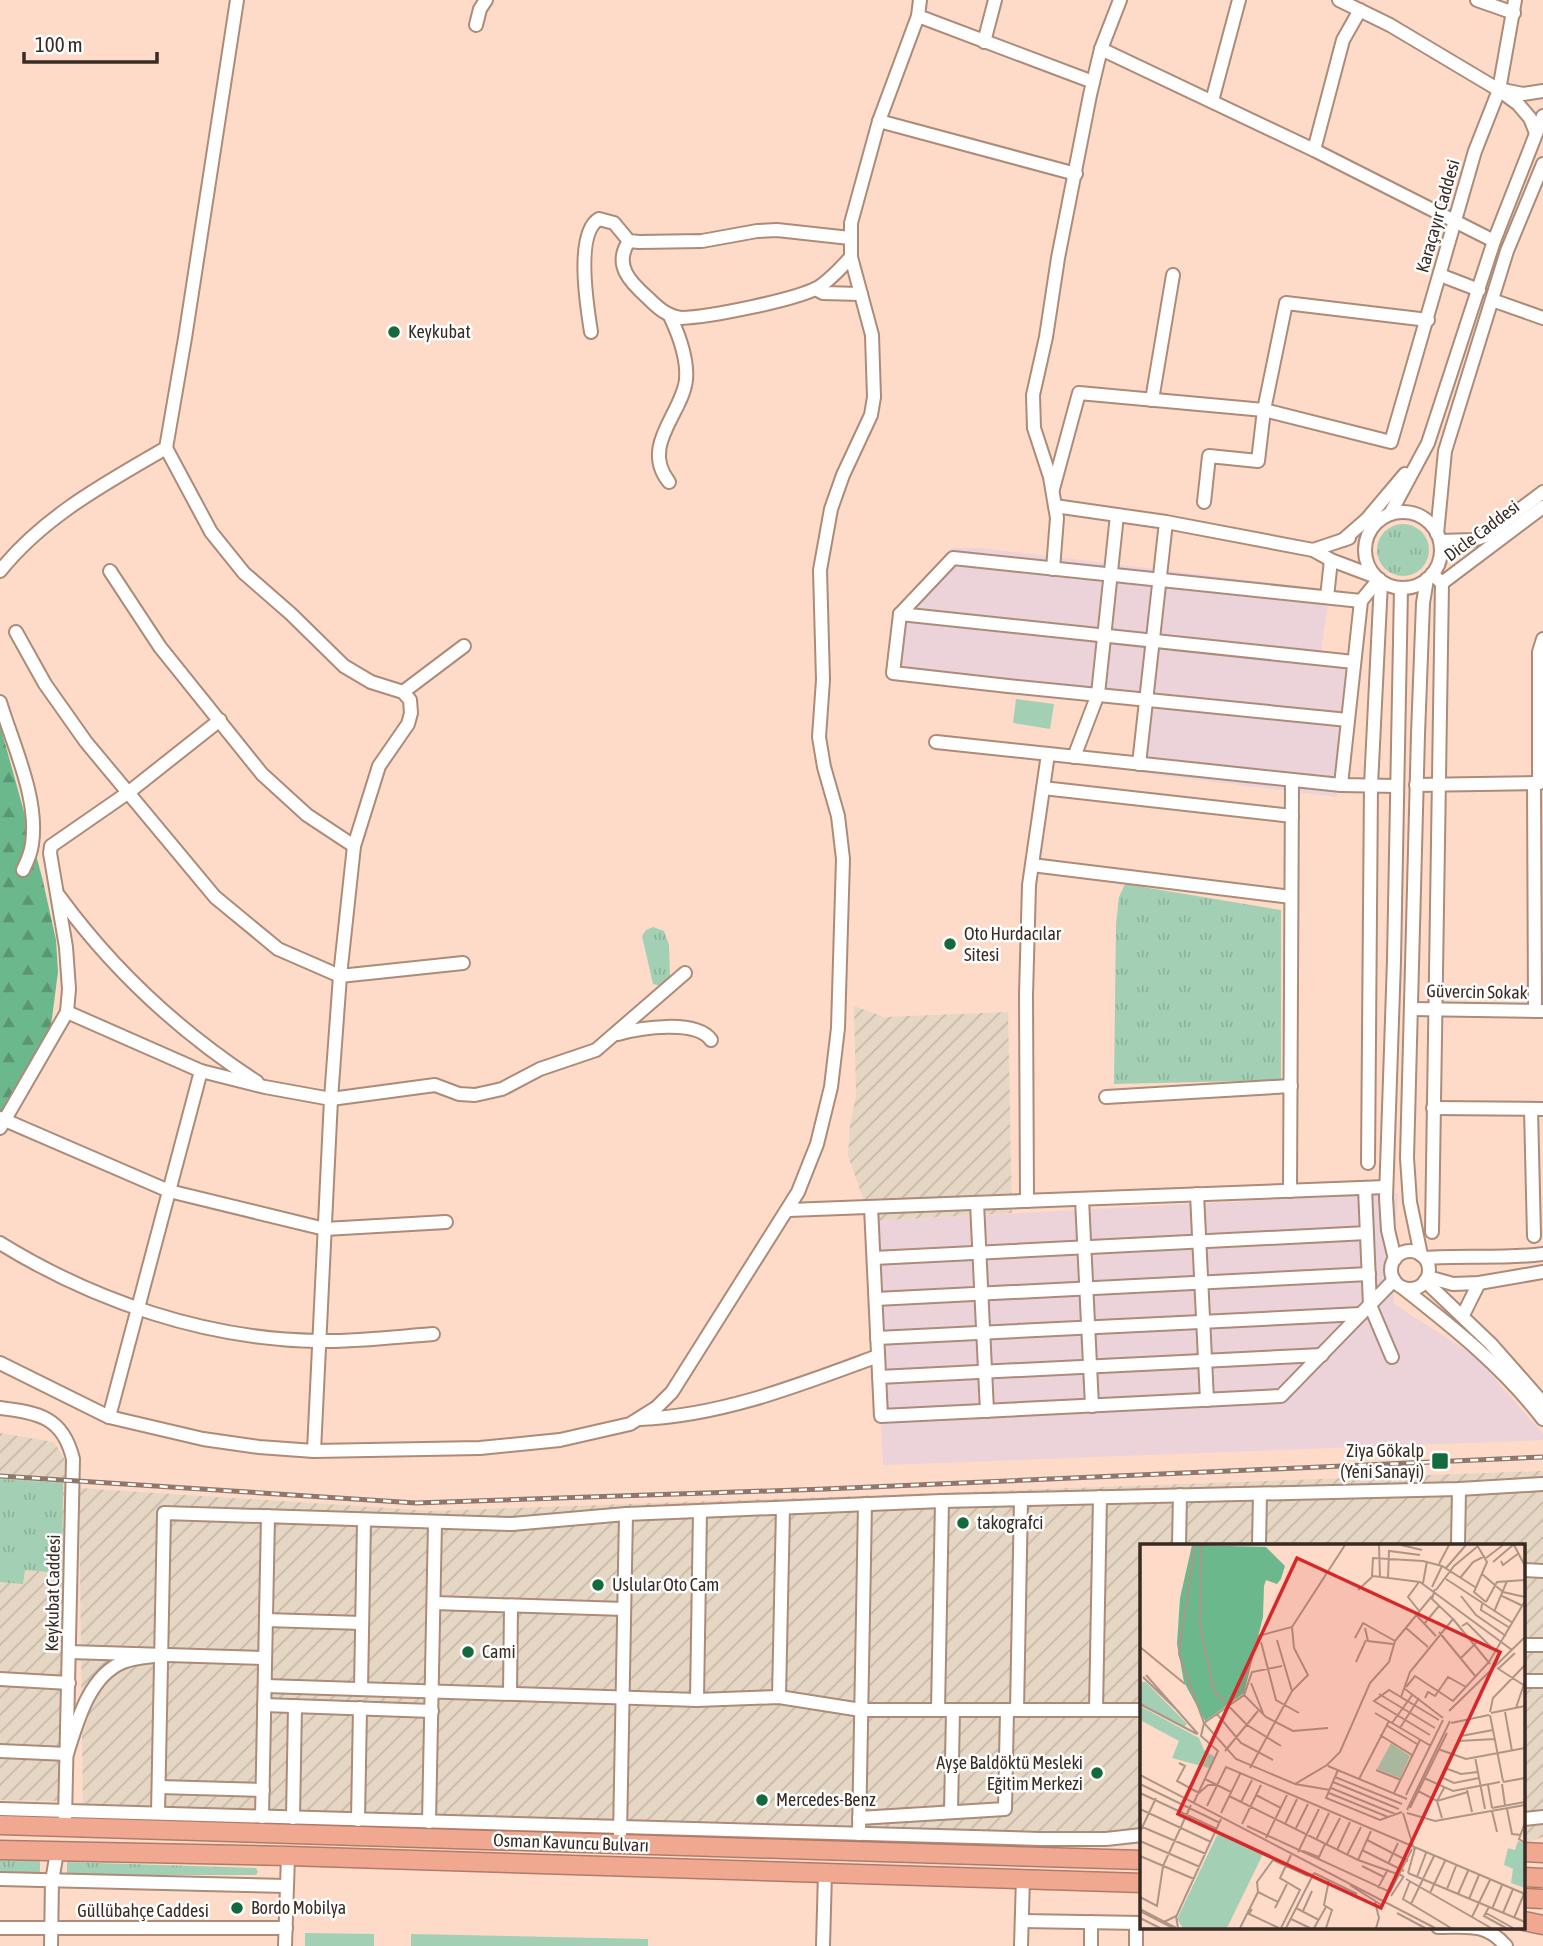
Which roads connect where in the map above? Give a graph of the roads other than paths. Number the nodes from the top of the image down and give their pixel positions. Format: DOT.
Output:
graph roads {
  1 [pos="237,0"];
  2 [pos="486,0"];
  3 [pos="920,0"];
  4 [pos="995,0"];
  5 [pos="1120,0"];
  6 [pos="1239,0"];
  7 [pos="1339,0"];
  8 [pos="1477,0"];
  9 [pos="1515,6"];
  10 [pos="1360,10"];
  11 [pos="918,16"];
  12 [pos="476,25"];
  13 [pos="984,42"];
  14 [pos="1101,49"];
  15 [pos="1093,82"];
  16 [pos="1499,90"];
  17 [pos="1543,91"];
  18 [pos="1212,102"];
  19 [pos="1543,116"];
  20 [pos="879,121"];
  21 [pos="1536,133"];
  22 [pos="1314,150"];
  23 [pos="1543,164"];
  24 [pos="1076,174"];
  25 [pos="1454,222"];
  26 [pos="850,238"];
  27 [pos="629,240"];
  28 [pos="1494,241"];
  29 [pos="851,257"];
  30 [pos="1173,275"];
  31 [pos="1440,275"];
  32 [pos="815,289"];
  33 [pos="1479,290"];
  34 [pos="861,294"];
  35 [pos="1492,300"];
  36 [pos="670,316"];
  37 [pos="1543,318"];
  38 [pos="1428,320"];
  39 [pos="592,331"];
  40 [pos="1152,400"];
  41 [pos="1264,410"];
  42 [pos="1429,443"];
  43 [pos="166,448"];
  44 [pos="669,482"];
  45 [pos="1053,489"];
  46 [pos="1543,492"];
  47 [pos="1204,502"];
  48 [pos="1055,506"];
  49 [pos="1543,507"];
  50 [pos="1390,514"];
  51 [pos="1117,515"];
  52 [pos="1166,522"];
  53 [pos="1369,532"];
  54 [pos="1438,538"];
  55 [pos="1343,540"];
  56 [pos="1313,550"];
  57 [pos="1331,559"];
  58 [pos="1053,569"];
  59 [pos="0,571"];
  60 [pos="110,571"];
  61 [pos="1111,575"];
  62 [pos="1430,576"];
  63 [pos="1379,579"];
  64 [pos="1159,580"];
  65 [pos="1442,583"];
  66 [pos="1401,588"];
  67 [pos="1327,597"];
  68 [pos="1361,601"];
  69 [pos="900,614"];
  70 [pos="16,632"];
  71 [pos="1104,635"];
  72 [pos="1543,639"];
  73 [pos="1153,640"];
  74 [pos="464,646"];
  75 [pos="1354,662"];
  76 [pos="1541,676"];
  77 [pos="403,692"];
  78 [pos="1098,694"];
  79 [pos="1146,699"];
  80 [pos="0,702"];
  81 [pos="220,720"];
  82 [pos="1348,720"];
  83 [pos="936,742"];
  84 [pos="1048,754"];
  85 [pos="1074,757"];
  86 [pos="1139,764"];
  87 [pos="1292,780"];
  88 [pos="1539,783"];
  89 [pos="1341,785"];
  90 [pos="1371,785"];
  91 [pos="1416,785"];
  92 [pos="1439,785"];
  93 [pos="1397,786"];
  94 [pos="1043,788"];
  95 [pos="129,792"];
  96 [pos="1292,816"];
  97 [pos="354,846"];
  98 [pos="1032,866"];
  99 [pos="23,870"];
  100 [pos="1539,885"];
  101 [pos="55,891"];
  102 [pos="1292,897"];
  103 [pos="1539,952"];
  104 [pos="463,963"];
  105 [pos="685,973"];
  106 [pos="340,976"];
  107 [pos="1411,1009"];
  108 [pos="1434,1009"];
  109 [pos="1539,1011"];
  110 [pos="67,1012"];
  111 [pos="614,1035"];
  112 [pos="711,1040"];
  113 [pos="201,1071"];
  114 [pos="1291,1086"];
  115 [pos="265,1087"];
  116 [pos="1106,1097"];
  117 [pos="331,1099"];
  118 [pos="1433,1108"];
  119 [pos="1537,1109"];
  120 [pos="2,1122"];
  121 [pos="1368,1163"];
  122 [pos="1386,1187"];
  123 [pos="1365,1188"];
  124 [pos="169,1191"];
  125 [pos="1290,1191"];
  126 [pos="1197,1194"];
  127 [pos="1082,1199"];
  128 [pos="1027,1201"];
  129 [pos="977,1203"];
  130 [pos="871,1207"];
  131 [pos="789,1210"];
  132 [pos="446,1223"];
  133 [pos="325,1228"];
  134 [pos="1432,1232"];
  135 [pos="1367,1233"];
  136 [pos="1534,1236"];
  137 [pos="1200,1242"];
  138 [pos="0,1243"];
  139 [pos="1084,1247"];
  140 [pos="979,1253"];
  141 [pos="1543,1254"];
  142 [pos="1423,1256"];
  143 [pos="874,1258"];
  144 [pos="1395,1259"];
  145 [pos="1543,1272"];
  146 [pos="1369,1274"];
  147 [pos="1427,1279"];
  148 [pos="1202,1282"];
  149 [pos="1479,1283"];
  150 [pos="1399,1284"];
  151 [pos="1086,1288"];
  152 [pos="981,1293"];
  153 [pos="876,1298"];
  154 [pos="139,1309"];
  155 [pos="1366,1309"];
  156 [pos="1468,1320"];
  157 [pos="1203,1322"];
  158 [pos="1088,1328"];
  159 [pos="983,1333"];
  160 [pos="433,1334"];
  161 [pos="877,1338"];
  162 [pos="319,1341"];
  163 [pos="1322,1355"];
  164 [pos="878,1356"];
  165 [pos="1392,1357"];
  166 [pos="1205,1361"];
  167 [pos="0,1363"];
  168 [pos="1090,1366"];
  169 [pos="985,1372"];
  170 [pos="879,1377"];
  171 [pos="1207,1400"];
  172 [pos="1543,1403"];
  173 [pos="1092,1406"];
  174 [pos="0,1408"];
  175 [pos="987,1411"];
  176 [pos="109,1417"];
  177 [pos="640,1419"];
  178 [pos="1543,1419"];
  179 [pos="314,1451"];
  180 [pos="1543,1483"];
  181 [pos="1460,1489"];
  182 [pos="1260,1493"];
  183 [pos="1180,1495"];
  184 [pos="1100,1497"];
  185 [pos="1021,1499"];
  186 [pos="942,1501"];
  187 [pos="865,1504"];
  188 [pos="783,1508"];
  189 [pos="700,1511"];
  190 [pos="626,1514"];
  191 [pos="268,1516"];
  192 [pos="364,1520"];
  193 [pos="435,1522"];
  194 [pos="1179,1544"];
  195 [pos="1259,1544"];
  196 [pos="1458,1544"];
  197 [pos="434,1603"];
  198 [pos="511,1606"];
  199 [pos="624,1609"];
  200 [pos="266,1620"];
  201 [pos="362,1623"];
  202 [pos="69,1652"];
  203 [pos="161,1655"];
  204 [pos="265,1658"];
  205 [pos="0,1679"];
  206 [pos="69,1683"];
  207 [pos="265,1686"];
  208 [pos="361,1689"];
  209 [pos="433,1691"];
  210 [pos="510,1693"];
  211 [pos="779,1696"];
  212 [pos="624,1697"];
  213 [pos="697,1700"];
  214 [pos="264,1705"];
  215 [pos="295,1706"];
  216 [pos="360,1708"];
  217 [pos="862,1710"];
  218 [pos="937,1710"];
  219 [pos="953,1710"];
  220 [pos="1012,1710"];
  221 [pos="1096,1710"];
  222 [pos="1140,1710"];
  223 [pos="432,1711"];
  224 [pos="0,1751"];
  225 [pos="67,1754"];
  226 [pos="159,1787"];
  227 [pos="263,1790"];
  228 [pos="0,1809"];
  229 [pos="951,1812"];
  230 [pos="158,1813"];
  231 [pos="262,1817"];
  232 [pos="293,1818"];
  233 [pos="859,1818"];
  234 [pos="65,1819"];
  235 [pos="358,1820"];
  236 [pos="429,1822"];
  237 [pos="0,1825"];
  238 [pos="859,1834"];
  239 [pos="1140,1835"];
  240 [pos="620,1836"];
  241 [pos="0,1850"];
  242 [pos="57,1852"];
  243 [pos="288,1856"];
  244 [pos="1140,1860"];
  245 [pos="825,1873"];
  246 [pos="1023,1878"];
  247 [pos="1543,1878"];
  248 [pos="0,1879"];
  249 [pos="52,1881"];
  250 [pos="1140,1883"];
  251 [pos="287,1885"];
  252 [pos="1543,1905"];
  253 [pos="1022,1921"];
  254 [pos="1091,1922"];
  255 [pos="1139,1923"];
  256 [pos="0,1928"];
  257 [pos="51,1928"];
  258 [pos="286,1928"];
  259 [pos="1462,1928"];
  260 [pos="51,1946"];
  261 [pos="285,1946"];
  262 [pos="823,1946"];
  263 [pos="1021,1946"];
  264 [pos="1091,1946"];
  265 [pos="1136,1946"];
  266 [pos="1506,1946"];
  1 -- 43 [label="street"];
  2 -- 12 [label="street"];
  3 -- 11 [label="street"];
  4 -- 13 [label="street"];
  5 -- 14 [label="street"];
  6 -- 18 [label="street"];
  7 -- 10 [label="street"];
  8 -- 9 [label="street"];
  9 -- 16 [label="street, Karaçayır Caddesi"];
  10 -- 16 [label="street"];
  10 -- 22 [label="street"];
  11 -- 13 [label="street"];
  11 -- 20 [label="street"];
  13 -- 15 [label="street"];
  14 -- 15 [label="street"];
  14 -- 18 [label="street"];
  15 -- 24 [label="street"];
  16 -- 17 [label="street"];
  16 -- 21 [label="street"];
  16 -- 25 [label="street, Karaçayır Caddesi"];
  18 -- 22 [label="street"];
  19 -- 21 [label="street"];
  20 -- 24 [label="street"];
  20 -- 26 [label="street"];
  21 -- 28 [label="street"];
  22 -- 25 [label="street"];
  23 -- 35 [label="street"];
  24 -- 45 [label="street"];
  25 -- 28 [label="street"];
  25 -- 31 [label="street, Karaçayır Caddesi"];
  26 -- 27 [label="street"];
  26 -- 29 [label="street"];
  27 -- 36 [label="street"];
  27 -- 39 [label="street"];
  28 -- 33 [label="street"];
  29 -- 32 [label="street"];
  29 -- 34 [label="street"];
  30 -- 40 [label="street"];
  31 -- 33 [label="street"];
  31 -- 38 [label="street, Karaçayır Caddesi"];
  32 -- 34 [label="street"];
  32 -- 36 [label="street"];
  33 -- 42 [label="street"];
  34 -- 131 [label="street"];
  35 -- 37 [label="street"];
  35 -- 54 [label="street"];
  36 -- 44 [label="street"];
  38 -- 41 [label="street"];
  38 -- 41 [label="street, Karaçayır Caddesi"];
  40 -- 41 [label="street"];
  40 -- 45 [label="street"];
  41 -- 47 [label="street"];
  42 -- 50 [label="street"];
  42 -- 55 [label="street"];
  43 -- 59 [label="street"];
  43 -- 77 [label="street"];
  45 -- 48 [label="street"];
  46 -- 54 [label="street, Dicle Caddesi"];
  48 -- 51 [label="street"];
  48 -- 58 [label="street"];
  49 -- 65 [label="street, Dicle Caddesi"];
  50 -- 53 [label="street"];
  50 -- 54 [label="street"];
  51 -- 52 [label="street"];
  51 -- 61 [label="street"];
  52 -- 56 [label="street"];
  52 -- 64 [label="street"];
  53 -- 55 [label="street"];
  53 -- 63 [label="street"];
  54 -- 62 [label="street"];
  55 -- 56 [label="street"];
  56 -- 57 [label="street"];
  57 -- 63 [label="street"];
  57 -- 67 [label="street"];
  58 -- 61 [label="street"];
  58 -- 69 [label="street"];
  60 -- 81 [label="street"];
  61 -- 64 [label="street"];
  61 -- 71 [label="street"];
  62 -- 65 [label="street"];
  62 -- 66 [label="street"];
  62 -- 91 [label="street"];
  63 -- 66 [label="street"];
  63 -- 68 [label="street"];
  63 -- 90 [label="street"];
  64 -- 67 [label="street"];
  64 -- 73 [label="street"];
  65 -- 92 [label="street"];
  66 -- 93 [label="street"];
  67 -- 68 [label="street"];
  68 -- 75 [label="street"];
  69 -- 71 [label="street"];
  69 -- 78 [label="street"];
  70 -- 95 [label="street"];
  71 -- 73 [label="street"];
  71 -- 78 [label="street"];
  72 -- 76 [label="street"];
  73 -- 75 [label="street"];
  73 -- 79 [label="street"];
  74 -- 77 [label="street"];
  75 -- 82 [label="street"];
  76 -- 88 [label="street"];
  77 -- 97 [label="street"];
  78 -- 79 [label="street"];
  78 -- 85 [label="street"];
  79 -- 82 [label="street"];
  79 -- 86 [label="street"];
  80 -- 99 [label="street"];
  81 -- 95 [label="street"];
  81 -- 97 [label="street"];
  82 -- 89 [label="street"];
  83 -- 84 [label="street"];
  84 -- 85 [label="street"];
  84 -- 94 [label="street"];
  85 -- 86 [label="street"];
  86 -- 87 [label="street"];
  87 -- 89 [label="street"];
  87 -- 96 [label="street"];
  88 -- 92 [label="street"];
  88 -- 100 [label="street"];
  89 -- 90 [label="street"];
  90 -- 93 [label="street"];
  90 -- 121 [label="street"];
  91 -- 92 [label="street"];
  91 -- 107 [label="street"];
  92 -- 108 [label="street"];
  93 -- 122 [label="street"];
  94 -- 96 [label="street"];
  94 -- 98 [label="street"];
  95 -- 101 [label="street"];
  95 -- 106 [label="street"];
  96 -- 102 [label="street"];
  97 -- 106 [label="street"];
  98 -- 102 [label="street"];
  98 -- 128 [label="street"];
  100 -- 103 [label="street"];
  101 -- 110 [label="street"];
  101 -- 115 [label="street"];
  102 -- 114 [label="street"];
  103 -- 109 [label="street"];
  104 -- 106 [label="street"];
  105 -- 111 [label="street"];
  106 -- 117 [label="street"];
  107 -- 108 [label="street, Güvercin Sokak"];
  107 -- 142 [label="street"];
  108 -- 109 [label="street, Güvercin Sokak"];
  108 -- 118 [label="street"];
  110 -- 113 [label="street"];
  110 -- 120 [label="street"];
  111 -- 112 [label="street"];
  111 -- 117 [label="street"];
  113 -- 115 [label="street"];
  113 -- 124 [label="street"];
  114 -- 116 [label="street"];
  114 -- 125 [label="street"];
  115 -- 117 [label="street"];
  117 -- 133 [label="street"];
  118 -- 119 [label="street"];
  118 -- 134 [label="street"];
  119 -- 136 [label="street"];
  120 -- 124 [label="street"];
  122 -- 123 [label="street"];
  122 -- 144 [label="street"];
  123 -- 125 [label="street"];
  123 -- 135 [label="street"];
  124 -- 133 [label="street"];
  124 -- 154 [label="street"];
  125 -- 126 [label="street"];
  126 -- 127 [label="street"];
  126 -- 137 [label="street"];
  127 -- 128 [label="street"];
  127 -- 139 [label="street"];
  128 -- 129 [label="street"];
  129 -- 130 [label="street"];
  129 -- 140 [label="street"];
  130 -- 131 [label="street"];
  130 -- 143 [label="street"];
  131 -- 177 [label="street"];
  132 -- 133 [label="street"];
  133 -- 162 [label="street"];
  135 -- 137 [label="street"];
  135 -- 146 [label="street"];
  137 -- 139 [label="street"];
  137 -- 148 [label="street"];
  138 -- 154 [label="street"];
  139 -- 140 [label="street"];
  139 -- 151 [label="street"];
  140 -- 143 [label="street"];
  140 -- 152 [label="street"];
  141 -- 142 [label="street"];
  142 -- 144 [label="street"];
  142 -- 147 [label="street"];
  143 -- 153 [label="street"];
  144 -- 150 [label="street"];
  145 -- 149 [label="street"];
  146 -- 148 [label="street"];
  146 -- 155 [label="street"];
  147 -- 149 [label="street"];
  147 -- 150 [label="street"];
  147 -- 156 [label="street"];
  148 -- 151 [label="street"];
  148 -- 157 [label="street"];
  149 -- 156 [label="street"];
  150 -- 155 [label="street"];
  150 -- 178 [label="street"];
  151 -- 152 [label="street"];
  151 -- 158 [label="street"];
  152 -- 153 [label="street"];
  152 -- 159 [label="street"];
  153 -- 161 [label="street"];
  154 -- 162 [label="street"];
  154 -- 176 [label="street"];
  155 -- 157 [label="street"];
  155 -- 163 [label="street"];
  155 -- 165 [label="street"];
  156 -- 172 [label="street"];
  157 -- 158 [label="street"];
  157 -- 166 [label="street"];
  158 -- 159 [label="street"];
  158 -- 168 [label="street"];
  159 -- 161 [label="street"];
  159 -- 169 [label="street"];
  160 -- 162 [label="street"];
  161 -- 164 [label="street"];
  162 -- 179 [label="street"];
  163 -- 166 [label="street"];
  163 -- 171 [label="street"];
  164 -- 170 [label="street"];
  164 -- 177 [label="street"];
  166 -- 168 [label="street"];
  166 -- 171 [label="street"];
  167 -- 176 [label="street"];
  168 -- 169 [label="street"];
  168 -- 173 [label="street"];
  169 -- 170 [label="street"];
  169 -- 175 [label="street"];
  170 -- 175 [label="street"];
  171 -- 173 [label="street"];
  173 -- 175 [label="street"];
  174 -- 202 [label="street, Keykubat Caddesi"];
  176 -- 179 [label="street"];
  177 -- 179 [label="street"];
  180 -- 181 [label="street"];
  181 -- 182 [label="street"];
  181 -- 196 [label="street"];
  182 -- 183 [label="street"];
  182 -- 195 [label="street"];
  183 -- 184 [label="street"];
  183 -- 194 [label="street"];
  184 -- 185 [label="street"];
  184 -- 221 [label="street"];
  185 -- 186 [label="street"];
  185 -- 220 [label="street"];
  186 -- 187 [label="street"];
  186 -- 218 [label="street"];
  187 -- 188 [label="street"];
  187 -- 217 [label="street"];
  188 -- 189 [label="street"];
  188 -- 211 [label="street"];
  189 -- 190 [label="street"];
  189 -- 213 [label="street"];
  190 -- 193 [label="street"];
  190 -- 199 [label="street"];
  191 -- 192 [label="street"];
  191 -- 200 [label="street"];
  191 -- 203 [label="street"];
  192 -- 193 [label="street"];
  192 -- 201 [label="street"];
  193 -- 197 [label="street"];
  197 -- 198 [label="street"];
  197 -- 209 [label="street"];
  198 -- 199 [label="street"];
  198 -- 210 [label="street"];
  199 -- 212 [label="street"];
  200 -- 201 [label="street"];
  200 -- 204 [label="street"];
  201 -- 208 [label="street"];
  202 -- 203 [label="street"];
  202 -- 206 [label="street, Keykubat Caddesi"];
  203 -- 204 [label="street"];
  203 -- 225 [label="street"];
  203 -- 226 [label="street"];
  204 -- 207 [label="street"];
  205 -- 206 [label="street"];
  206 -- 225 [label="street, Keykubat Caddesi"];
  207 -- 208 [label="street"];
  207 -- 214 [label="street"];
  208 -- 209 [label="street"];
  209 -- 210 [label="street"];
  209 -- 223 [label="street"];
  210 -- 212 [label="street"];
  211 -- 213 [label="street"];
  211 -- 217 [label="street"];
  212 -- 213 [label="street"];
  212 -- 240 [label="street"];
  214 -- 215 [label="street"];
  214 -- 227 [label="street"];
  215 -- 216 [label="street"];
  215 -- 232 [label="street"];
  216 -- 223 [label="street"];
  216 -- 235 [label="street"];
  217 -- 218 [label="street"];
  217 -- 233 [label="street"];
  218 -- 219 [label="street"];
  219 -- 220 [label="street"];
  219 -- 229 [label="street"];
  220 -- 221 [label="street"];
  220 -- 229 [label="street"];
  221 -- 222 [label="street"];
  223 -- 236 [label="street"];
  224 -- 225 [label="street"];
  225 -- 234 [label="street, Keykubat Caddesi"];
  226 -- 227 [label="street"];
  226 -- 230 [label="street"];
  227 -- 231 [label="street"];
  228 -- 234 [label="street"];
  229 -- 233 [label="street"];
  230 -- 231 [label="street"];
  230 -- 234 [label="street"];
  231 -- 232 [label="street"];
  232 -- 235 [label="street"];
  233 -- 238 [label="street"];
  234 -- 237 [label="highway, Osman Kavuncu Bulvarı"];
  234 -- 240 [label="highway, Osman Kavuncu Bulvarı"];
  234 -- 242 [label="highway"];
  235 -- 236 [label="street"];
  236 -- 240 [label="street"];
  238 -- 239 [label="street"];
  238 -- 240 [label="street"];
  240 -- 244 [label="highway, Osman Kavuncu Bulvarı"];
  241 -- 242 [label="highway, Osman Kavuncu Bulvarı"];
  242 -- 243 [label="highway, Osman Kavuncu Bulvarı"];
  242 -- 249 [label="street"];
  243 -- 245 [label="highway, Osman Kavuncu Bulvarı"];
  243 -- 251 [label="street"];
  245 -- 246 [label="highway, Osman Kavuncu Bulvarı"];
  245 -- 262 [label="street"];
  246 -- 250 [label="highway, Osman Kavuncu Bulvarı"];
  246 -- 253 [label="street"];
  247 -- 252 [label="street"];
  248 -- 249 [label="street"];
  249 -- 251 [label="street"];
  249 -- 257 [label="street"];
  251 -- 258 [label="street"];
  253 -- 254 [label="street"];
  253 -- 263 [label="street"];
  254 -- 255 [label="street"];
  254 -- 264 [label="street"];
  255 -- 265 [label="street"];
  256 -- 257 [label="street, Güllübahçe Caddesi"];
  257 -- 258 [label="street, Güllübahçe Caddesi"];
  257 -- 260 [label="street"];
  258 -- 261 [label="street"];
  259 -- 266 [label="street"];
}
